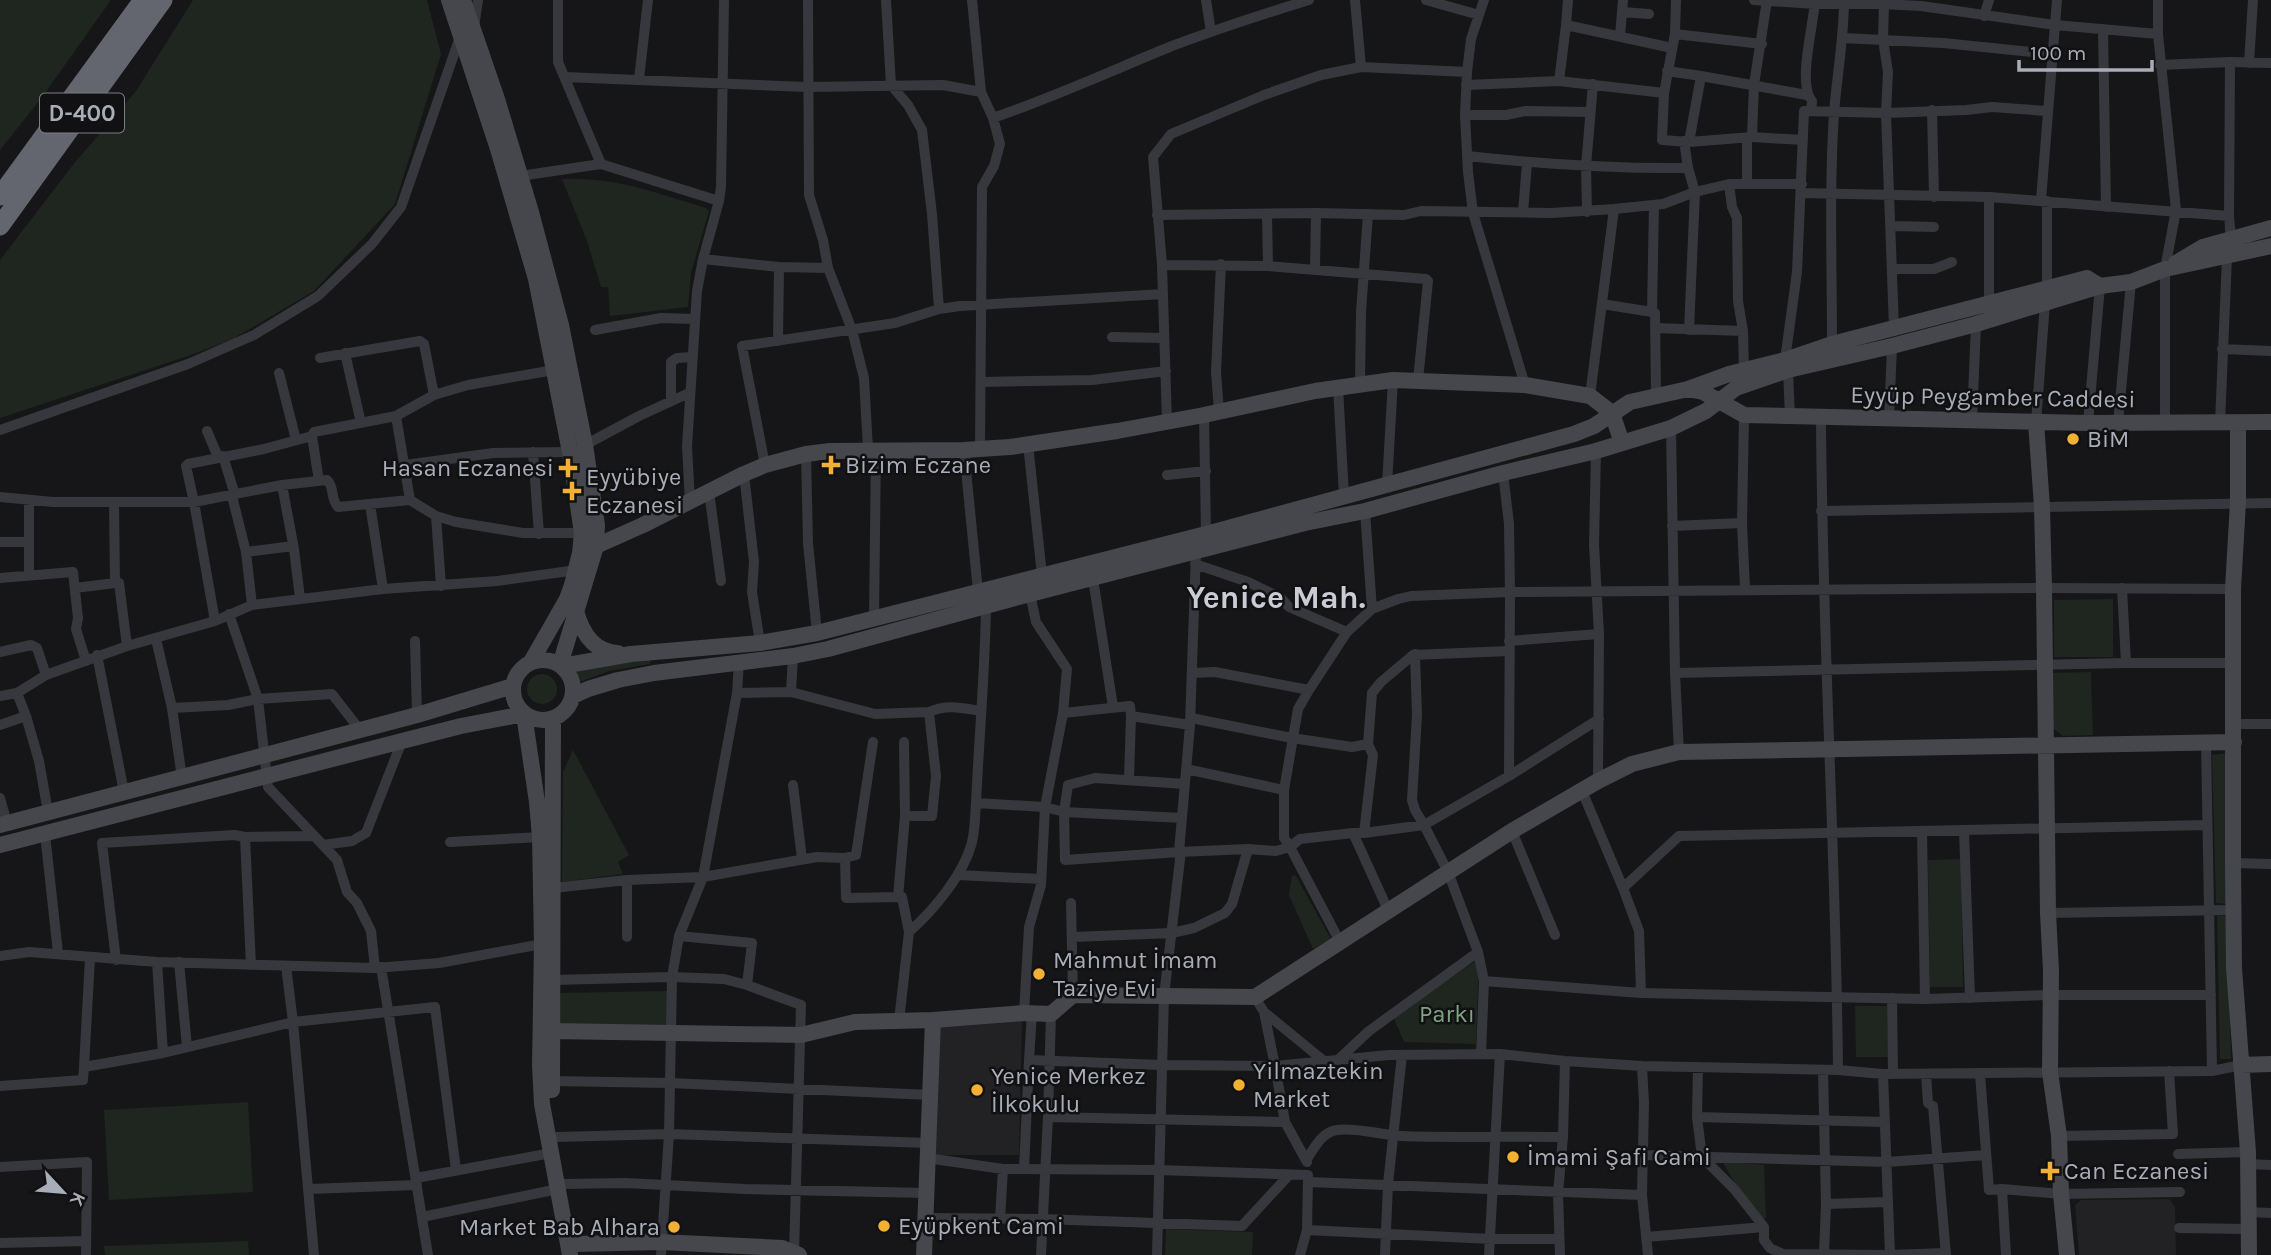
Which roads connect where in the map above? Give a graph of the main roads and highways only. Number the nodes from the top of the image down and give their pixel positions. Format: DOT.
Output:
graph roads {
  1 [pos="143,0"];
  2 [pos="163,0"];
  3 [pos="449,0"];
  4 [pos="463,0"];
  5 [pos="467,32"];
  6 [pos="0,196"];
  7 [pos="0,226"];
  8 [pos="2271,228"];
  9 [pos="2271,246"];
  10 [pos="2165,269"];
  11 [pos="2046,296"];
  12 [pos="1787,365"];
  13 [pos="1688,389"];
  14 [pos="1718,402"];
  15 [pos="1612,413"];
  16 [pos="2036,422"];
  17 [pos="2271,422"];
  18 [pos="2238,423"];
  19 [pos="1622,443"];
  20 [pos="596,546"];
  21 [pos="576,611"];
  22 [pos="631,654"];
  23 [pos="531,662"];
  24 [pos="561,666"];
  25 [pos="513,686"];
  26 [pos="573,696"];
  27 [pos="524,714"];
  28 [pos="553,719"];
  29 [pos="2234,742"];
  30 [pos="2046,745"];
  31 [pos="4,824"];
  32 [pos="0,845"];
  33 [pos="933,1020"];
  34 [pos="552,1031"];
  35 [pos="2271,1064"];
  36 [pos="2241,1065"];
  37 [pos="554,1145"];
  38 [pos="661,1249"];
  39 [pos="572,1252"];
  40 [pos="796,1254"];
  41 [pos="924,1255"];
  42 [pos="2067,1255"];
  43 [pos="2249,1255"];
  1 -- 6 [label="highway, D-400"];
  2 -- 7 [label="highway, D-400"];
  3 -- 5 [label="main road"];
  4 -- 5 [label="main road"];
  5 -- 20 [label="main road"];
  5 -- 23 [label="main road"];
  8 -- 10 [label="main road"];
  9 -- 10 [label="main road"];
  10 -- 11 [label="main road"];
  11 -- 12 [label="main road"];
  11 -- 12 [label="main road"];
  12 -- 13 [label="main road"];
  12 -- 14 [label="main road"];
  13 -- 14 [label="main road, Eyyüp Peygamber Caddesi"];
  13 -- 15 [label="main road"];
  14 -- 16 [label="main road, Eyyüp Peygamber Caddesi"];
  14 -- 19 [label="main road"];
  15 -- 19 [label="main road"];
  15 -- 20 [label="main road"];
  15 -- 22 [label="main road"];
  16 -- 18 [label="main road, Eyyüp Peygamber Caddesi"];
  16 -- 30 [label="main road"];
  17 -- 18 [label="main road, Eyyüp Peygamber Caddesi"];
  18 -- 29 [label="main road"];
  19 -- 26 [label="main road"];
  20 -- 21 [label="main road"];
  21 -- 22 [label="main road"];
  21 -- 24 [label="main road"];
  22 -- 24 [label="main road"];
  23 -- 24 [label="main road"];
  23 -- 25 [label="main road"];
  24 -- 26 [label="main road"];
  25 -- 27 [label="main road"];
  25 -- 31 [label="main road"];
  26 -- 28 [label="main road"];
  27 -- 28 [label="main road"];
  27 -- 32 [label="main road"];
  27 -- 37 [label="main road"];
  28 -- 34 [label="main road"];
  29 -- 30 [label="main road"];
  29 -- 36 [label="main road"];
  30 -- 33 [label="main road"];
  30 -- 42 [label="main road"];
  33 -- 34 [label="main road"];
  33 -- 41 [label="main road"];
  34 -- 37 [label="main road"];
  35 -- 36 [label="main road"];
  36 -- 43 [label="main road"];
  37 -- 39 [label="main road"];
  38 -- 39 [label="main road"];
  38 -- 40 [label="main road"];
}
